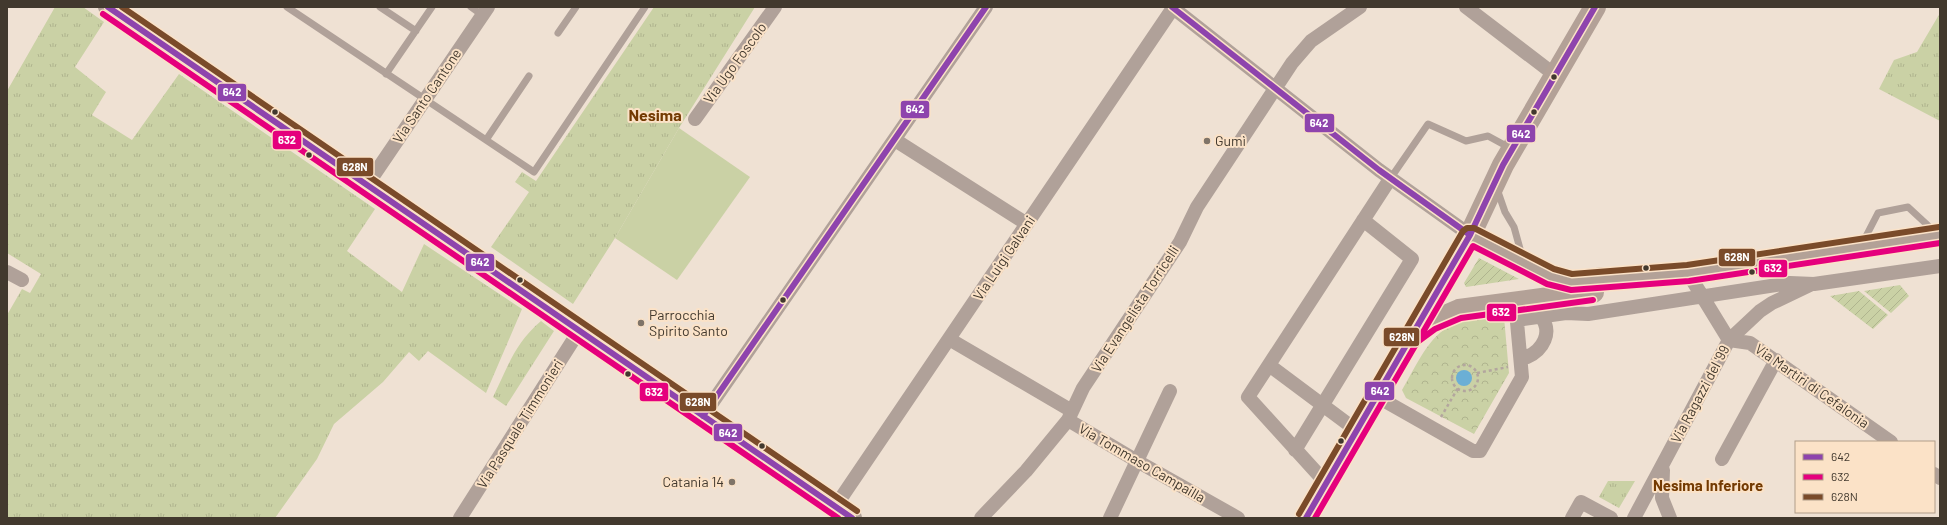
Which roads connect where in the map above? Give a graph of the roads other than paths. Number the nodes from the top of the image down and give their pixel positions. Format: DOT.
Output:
graph roads {
  1 [pos="108,7"];
  2 [pos="287,7"];
  3 [pos="380,7"];
  4 [pos="432,7"];
  5 [pos="576,7"];
  6 [pos="645,7"];
  7 [pos="775,7"];
  8 [pos="986,7"];
  9 [pos="1360,7"];
  10 [pos="1466,7"];
  11 [pos="1595,7"];
  12 [pos="1173,8"];
  13 [pos="480,10"];
  14 [pos="416,31"];
  15 [pos="558,33"];
  16 [pos="386,74"];
  17 [pos="1555,75"];
  18 [pos="529,76"];
  19 [pos="1274,88"];
  20 [pos="425,99"];
  21 [pos="695,118"];
  22 [pos="486,140"];
  23 [pos="895,140"];
  24 [pos="1504,166"];
  25 [pos="1384,174"];
  26 [pos="367,185"];
  27 [pos="1363,220"];
  28 [pos="1027,224"];
  29 [pos="1470,235"];
  30 [pos="1939,235"];
  31 [pos="1860,248"];
  32 [pos="1524,262"];
  33 [pos="1940,266"];
  34 [pos="7,272"];
  35 [pos="1688,273"];
  36 [pos="1445,277"];
  37 [pos="1637,278"];
  38 [pos="22,280"];
  39 [pos="1814,284"];
  40 [pos="1703,297"];
  41 [pos="1510,309"];
  42 [pos="1541,317"];
  43 [pos="579,331"];
  44 [pos="1411,337"];
  45 [pos="949,339"];
  46 [pos="1729,340"];
  47 [pos="1520,353"];
  48 [pos="1776,360"];
  49 [pos="1269,365"];
  50 [pos="1170,391"];
  51 [pos="1323,405"];
  52 [pos="1366,413"];
  53 [pos="1070,415"];
  54 [pos="702,416"];
  55 [pos="1890,441"];
  56 [pos="1295,450"];
  57 [pos="1722,459"];
  58 [pos="1137,461"];
  59 [pos="1664,462"];
  60 [pos="1326,483"];
  61 [pos="835,507"];
  62 [pos="460,518"];
  63 [pos="852,518"];
  64 [pos="981,518"];
  65 [pos="1110,518"];
  66 [pos="1238,518"];
  67 [pos="1306,518"];
  68 [pos="1572,518"];
  69 [pos="1611,518"];
  70 [pos="1634,518"];
  71 [pos="1670,518"];
  1 -- 26 [label="main road"];
  2 -- 16 [label="lane"];
  3 -- 14 [label="lane"];
  4 -- 14 [label="lane"];
  5 -- 15 [label="lane"];
  6 -- 22 [label="lane"];
  7 -- 21 [label="street, Via Ugo Foscolo"];
  8 -- 23 [label="street"];
  9 -- 19 [label="street, Via Evangelista Torricelli"];
  10 -- 17 [label="street"];
  11 -- 17 [label="main road"];
  12 -- 19 [label="street"];
  12 -- 28 [label="street, Via Luigi Galvani"];
  13 -- 20 [label="street, Via Santo Cantone"];
  14 -- 16 [label="lane"];
  16 -- 20 [label="lane"];
  17 -- 24 [label="main road"];
  18 -- 22 [label="lane"];
  19 -- 25 [label="street"];
  19 -- 53 [label="street, Via Evangelista Torricelli"];
  20 -- 22 [label="lane"];
  20 -- 26 [label="street, Via Santo Cantone"];
  23 -- 28 [label="street"];
  23 -- 54 [label="street"];
  24 -- 25 [label="lane"];
  24 -- 29 [label="main road"];
  24 -- 32 [label="lane"];
  25 -- 27 [label="street"];
  25 -- 29 [label="street"];
  26 -- 43 [label="main road"];
  27 -- 49 [label="street"];
  27 -- 51 [label="street"];
  28 -- 45 [label="street, Via Luigi Galvani"];
  29 -- 32 [label="main road"];
  29 -- 36 [label="main road"];
  30 -- 31 [label="main road"];
  30 -- 31 [label="lane"];
  31 -- 35 [label="main road"];
  32 -- 37 [label="main road"];
  33 -- 39 [label="street"];
  34 -- 38 [label="street"];
  35 -- 37 [label="main road"];
  35 -- 40 [label="street, Via Ragazzi del '99"];
  36 -- 41 [label="main road"];
  36 -- 44 [label="main road"];
  37 -- 41 [label="main road"];
  39 -- 40 [label="street"];
  39 -- 46 [label="street"];
  40 -- 42 [label="street"];
  40 -- 46 [label="street, Via Ragazzi del '99"];
  41 -- 42 [label="street"];
  41 -- 44 [label="main road"];
  41 -- 47 [label="street"];
  42 -- 47 [label="street"];
  43 -- 54 [label="main road"];
  43 -- 62 [label="street, Via Pasquale Timmonieri"];
  44 -- 52 [label="main road"];
  45 -- 53 [label="street, Via Tommaso Campailla"];
  45 -- 61 [label="street, Via Luigi Galvani"];
  46 -- 48 [label="street, Via Martiri di Cefalonia"];
  46 -- 59 [label="street, Via Ragazzi del '99"];
  47 -- 52 [label="street"];
  48 -- 55 [label="street, Via Martiri di Cefalonia"];
  48 -- 57 [label="street"];
  49 -- 51 [label="street"];
  49 -- 56 [label="street"];
  50 -- 58 [label="street"];
  51 -- 52 [label="street"];
  51 -- 56 [label="street"];
  52 -- 60 [label="main road"];
  53 -- 58 [label="street, Via Tommaso Campailla"];
  53 -- 64 [label="street, Via Evangelista Torricelli"];
  54 -- 61 [label="main road"];
  56 -- 60 [label="street"];
  58 -- 65 [label="street"];
  58 -- 66 [label="street, Via Tommaso Campailla"];
  59 -- 70 [label="street, Via Ragazzi del '99"];
  59 -- 71 [label="street"];
  60 -- 67 [label="main road"];
  61 -- 63 [label="main road"];
  68 -- 69 [label="street"];
}
